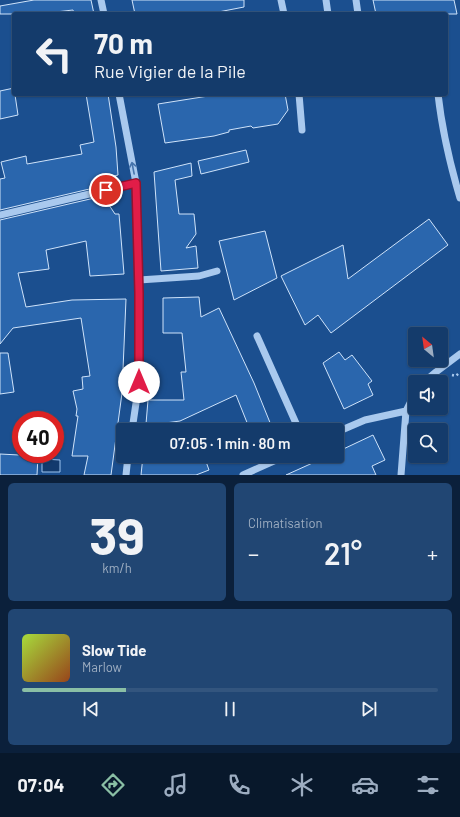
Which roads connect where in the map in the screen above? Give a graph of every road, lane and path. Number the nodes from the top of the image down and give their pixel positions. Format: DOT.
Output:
graph roads {
  1 [pos="101,0"];
  2 [pos="281,0"];
  3 [pos="326,0"];
  4 [pos="356,0"];
  5 [pos="104,12"];
  6 [pos="284,12"];
  7 [pos="328,12"];
  8 [pos="358,12"];
  9 [pos="119,96"];
  10 [pos="299,96"];
  11 [pos="438,96"];
  12 [pos="302,130"];
  13 [pos="136,183"];
  14 [pos="460,198"];
  15 [pos="0,215"];
  16 [pos="217,271"];
  17 [pos="139,280"];
  18 [pos="257,336"];
  19 [pos="460,354"];
  20 [pos="433,375"];
  21 [pos="408,408"];
  22 [pos="406,412"];
  23 [pos="133,423"];
  24 [pos="296,423"];
  25 [pos="344,429"];
  26 [pos="127,463"];
  27 [pos="270,463"];
  28 [pos="126,475"];
  29 [pos="243,475"];
  30 [pos="401,475"];
  1 -- 5 [label="street"];
  2 -- 6 [label="street"];
  3 -- 7 [label="street"];
  4 -- 8 [label="street"];
  13 -- 9 [label="street, one-way"];
  10 -- 12 [label="street"];
  11 -- 14 [label="street"];
  13 -- 15 [label="street"];
  13 -- 17 [label="street"];
  16 -- 17 [label="street"];
  17 -- 23 [label="street"];
  18 -- 24 [label="street"];
  19 -- 20 [label="street"];
  21 -- 22 [label="street"];
  22 -- 25 [label="street"];
  22 -- 30 [label="street"];
  26 -- 28 [label="street"];
  27 -- 29 [label="street"];
}
